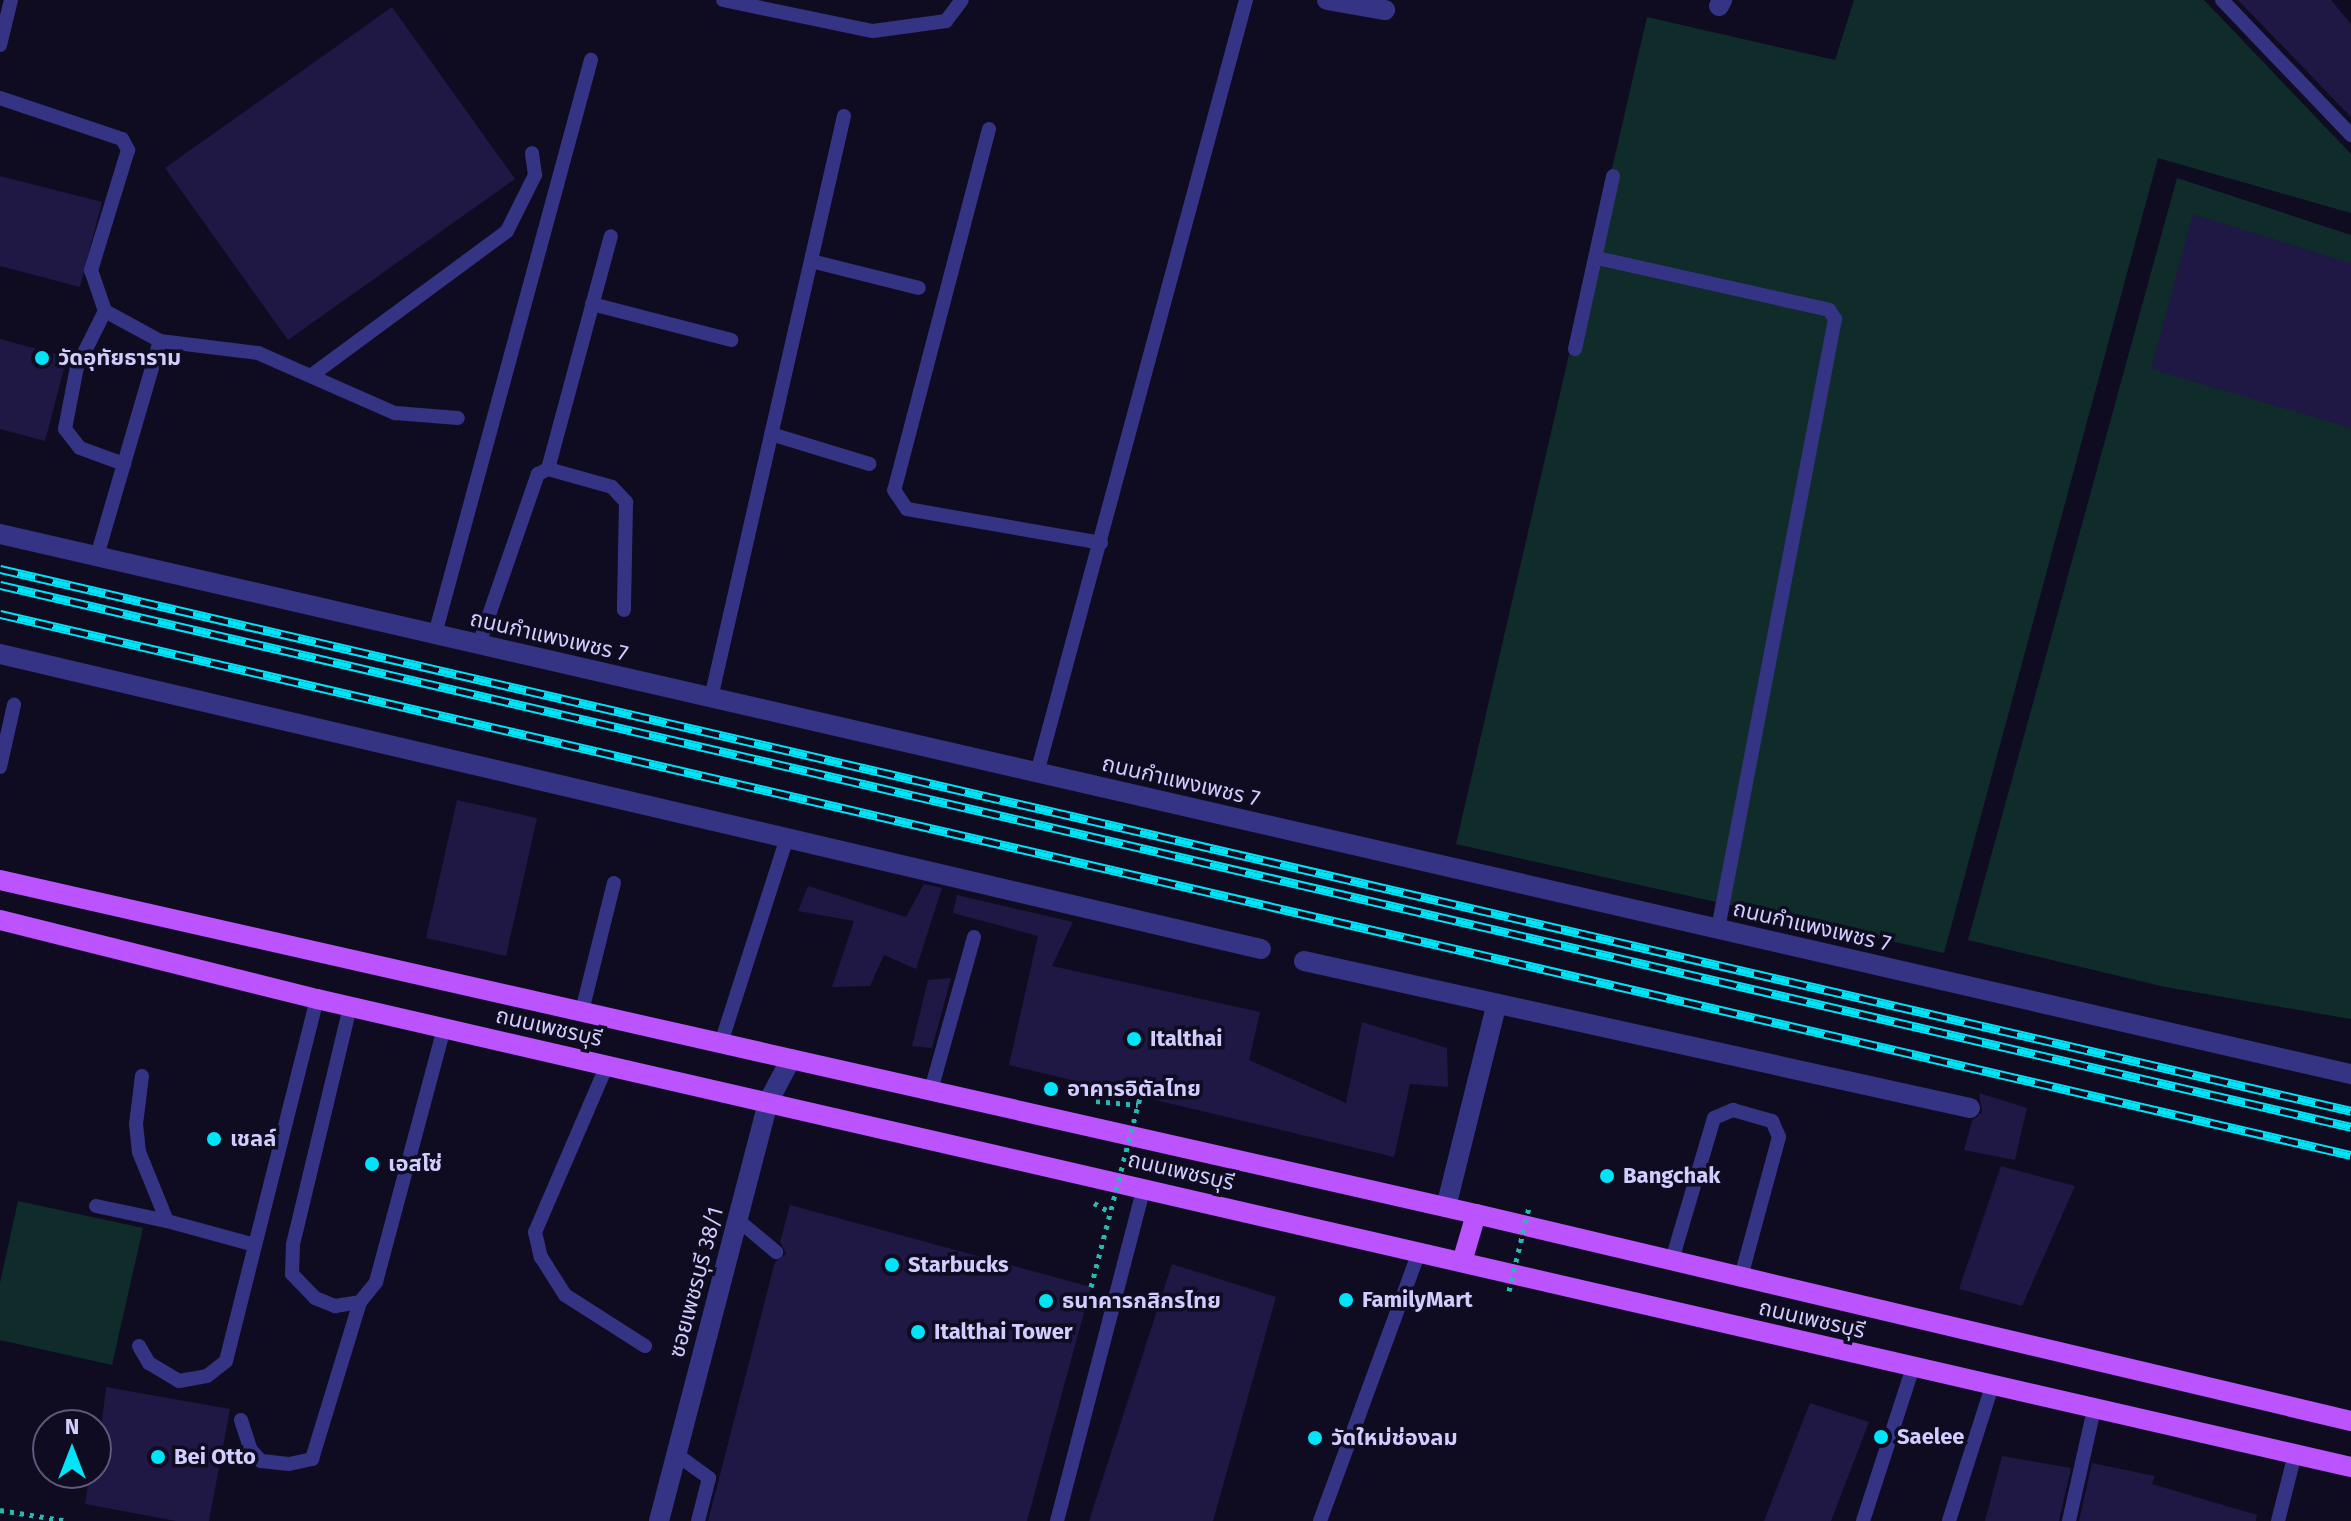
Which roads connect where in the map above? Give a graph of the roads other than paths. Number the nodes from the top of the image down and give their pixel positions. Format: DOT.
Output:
graph roads {
  1 [pos="11,0"];
  2 [pos="723,0"];
  3 [pos="962,0"];
  4 [pos="1246,0"];
  5 [pos="2222,0"];
  6 [pos="1339,1"];
  7 [pos="1381,7"];
  8 [pos="0,45"];
  9 [pos="591,60"];
  10 [pos="0,98"];
  11 [pos="844,116"];
  12 [pos="989,129"];
  13 [pos="2351,135"];
  14 [pos="532,153"];
  15 [pos="1613,176"];
  16 [pos="611,236"];
  17 [pos="1597,258"];
  18 [pos="811,261"];
  19 [pos="919,288"];
  20 [pos="592,304"];
  21 [pos="105,311"];
  22 [pos="731,340"];
  23 [pos="160,341"];
  24 [pos="1575,349"];
  25 [pos="312,375"];
  26 [pos="458,418"];
  27 [pos="771,434"];
  28 [pos="124,464"];
  29 [pos="870,464"];
  30 [pos="548,469"];
  31 [pos="0,534"];
  32 [pos="1101,543"];
  33 [pos="97,556"];
  34 [pos="624,610"];
  35 [pos="435,634"];
  36 [pos="479,644"];
  37 [pos="0,654"];
  38 [pos="711,698"];
  39 [pos="14,705"];
  40 [pos="0,767"];
  41 [pos="1037,773"];
  42 [pos="787,838"];
  43 [pos="0,880"];
  44 [pos="614,883"];
  45 [pos="0,920"];
  46 [pos="1718,929"];
  47 [pos="974,937"];
  48 [pos="1261,949"];
  49 [pos="1304,961"];
  50 [pos="317,999"];
  51 [pos="1496,1006"];
  52 [pos="350,1007"];
  53 [pos="582,1011"];
  54 [pos="444,1028"];
  55 [pos="721,1043"];
  56 [pos="791,1059"];
  57 [pos="607,1065"];
  58 [pos="2351,1074"];
  59 [pos="142,1076"];
  60 [pos="931,1090"];
  61 [pos="768,1102"];
  62 [pos="1970,1108"];
  63 [pos="1144,1187"];
  64 [pos="96,1206"];
  65 [pos="1446,1207"];
  66 [pos="1476,1214"];
  67 [pos="738,1220"];
  68 [pos="167,1221"];
  69 [pos="255,1245"];
  70 [pos="776,1252"];
  71 [pos="1419,1252"];
  72 [pos="1672,1260"];
  73 [pos="1462,1262"];
  74 [pos="1741,1277"];
  75 [pos="360,1302"];
  76 [pos="139,1346"];
  77 [pos="645,1346"];
  78 [pos="1913,1367"];
  79 [pos="1992,1386"];
  80 [pos="2094,1409"];
  81 [pos="241,1420"];
  82 [pos="2351,1421"];
  83 [pos="676,1454"];
  84 [pos="2295,1454"];
  85 [pos="2351,1467"];
  86 [pos="659,1521"];
  87 [pos="698,1521"];
  88 [pos="1057,1521"];
  89 [pos="1320,1521"];
  90 [pos="1863,1521"];
  91 [pos="1949,1521"];
  92 [pos="2069,1521"];
  93 [pos="2278,1521"];
  1 -- 8 [label="lane"];
  2 -- 3 [label="lane"];
  4 -- 32 [label="lane"];
  5 -- 13 [label="lane"];
  6 -- 7 [label="street"];
  9 -- 35 [label="lane"];
  10 -- 21 [label="lane"];
  11 -- 18 [label="lane"];
  12 -- 32 [label="lane"];
  14 -- 25 [label="lane"];
  15 -- 17 [label="lane"];
  16 -- 20 [label="lane"];
  17 -- 24 [label="lane"];
  17 -- 46 [label="lane"];
  18 -- 19 [label="lane"];
  18 -- 27 [label="lane"];
  20 -- 22 [label="lane"];
  20 -- 30 [label="lane"];
  21 -- 23 [label="lane"];
  21 -- 28 [label="lane"];
  23 -- 25 [label="lane"];
  23 -- 28 [label="lane"];
  25 -- 26 [label="lane"];
  27 -- 29 [label="lane"];
  27 -- 38 [label="lane"];
  28 -- 33 [label="lane"];
  30 -- 34 [label="lane"];
  30 -- 36 [label="lane"];
  31 -- 33 [label="street, ถนนกำแพงเพชร 7"];
  32 -- 41 [label="lane"];
  33 -- 35 [label="street, ถนนกำแพงเพชร 7"];
  35 -- 36 [label="street, ถนนกำแพงเพชร 7"];
  36 -- 38 [label="street, ถนนกำแพงเพชร 7"];
  37 -- 42 [label="street"];
  38 -- 41 [label="street, ถนนกำแพงเพชร 7"];
  39 -- 40 [label="lane"];
  41 -- 46 [label="street, ถนนกำแพงเพชร 7"];
  42 -- 48 [label="street"];
  42 -- 55 [label="lane"];
  43 -- 53 [label="main road, ถนนเพชรบุรี"];
  44 -- 53 [label="lane"];
  45 -- 50 [label="main road, ถนนเพชรบุรี"];
  46 -- 58 [label="street, ถนนกำแพงเพชร 7"];
  47 -- 60 [label="lane"];
  49 -- 51 [label="street"];
  50 -- 52 [label="main road, ถนนเพชรบุรี"];
  50 -- 69 [label="lane"];
  51 -- 62 [label="street"];
  51 -- 65 [label="street"];
  52 -- 54 [label="main road, ถนนเพชรบุรี"];
  52 -- 75 [label="lane"];
  53 -- 55 [label="main road, ถนนเพชรบุรี"];
  54 -- 57 [label="main road, ถนนเพชรบุรี"];
  54 -- 75 [label="lane"];
  55 -- 56 [label="main road, ถนนเพชรบุรี"];
  56 -- 60 [label="main road, ถนนเพชรบุรี"];
  56 -- 61 [label="street, ซอยเพชรบุรี 38/1"];
  57 -- 61 [label="main road, ถนนเพชรบุรี"];
  57 -- 77 [label="lane"];
  59 -- 68 [label="lane"];
  60 -- 65 [label="main road, ถนนเพชรบุรี"];
  61 -- 63 [label="main road, ถนนเพชรบุรี"];
  61 -- 67 [label="street, ซอยเพชรบุรี 38/1"];
  63 -- 71 [label="main road, ถนนเพชรบุรี"];
  63 -- 88 [label="lane"];
  64 -- 68 [label="lane"];
  65 -- 66 [label="main road, ถนนเพชรบุรี"];
  66 -- 72 [label="main road, ถนนเพชรบุรี"];
  66 -- 73 [label="main road"];
  67 -- 70 [label="lane"];
  67 -- 83 [label="street, ซอยเพชรบุรี 38/1"];
  68 -- 69 [label="lane"];
  69 -- 76 [label="lane"];
  71 -- 73 [label="main road, ถนนเพชรบุรี"];
  71 -- 89 [label="lane"];
  72 -- 74 [label="main road, ถนนเพชรบุรี"];
  72 -- 74 [label="lane"];
  73 -- 78 [label="main road, ถนนเพชรบุรี"];
  74 -- 82 [label="main road, ถนนเพชรบุรี"];
  75 -- 81 [label="lane"];
  78 -- 79 [label="main road, ถนนเพชรบุรี"];
  78 -- 90 [label="lane"];
  79 -- 80 [label="main road, ถนนเพชรบุรี"];
  79 -- 91 [label="lane"];
  80 -- 84 [label="main road, ถนนเพชรบุรี"];
  80 -- 92 [label="lane"];
  83 -- 86 [label="street, ซอยเพชรบุรี 38/1"];
  83 -- 87 [label="lane"];
  84 -- 85 [label="main road, ถนนเพชรบุรี"];
  84 -- 93 [label="lane"];
}
